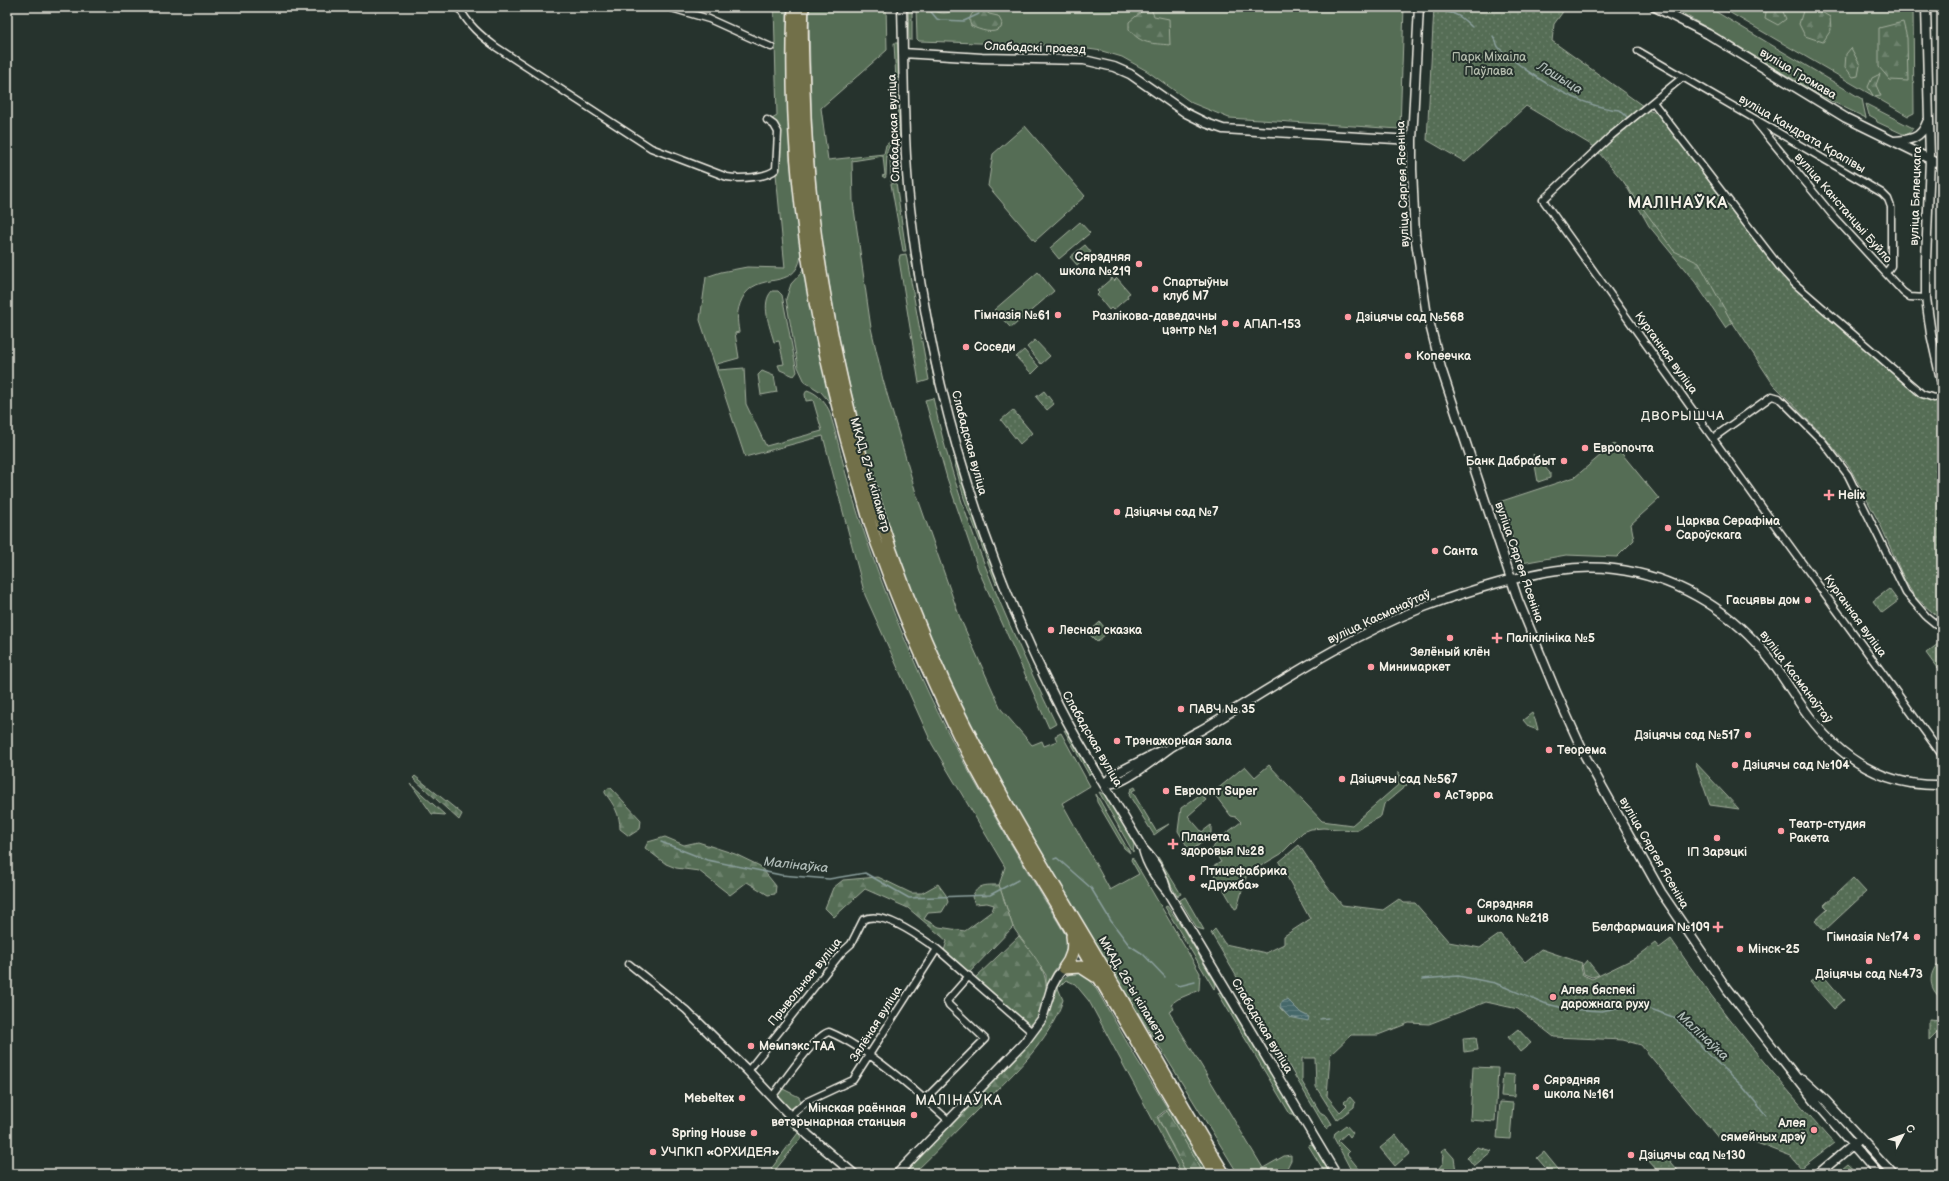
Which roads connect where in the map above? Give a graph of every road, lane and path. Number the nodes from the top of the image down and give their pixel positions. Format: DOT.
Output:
graph roads {
  1 [pos="459,7"];
  2 [pos="668,7"];
  3 [pos="794,7"];
  4 [pos="804,7"];
  5 [pos="902,7"];
  6 [pos="1419,7"];
  7 [pos="1655,7"];
  8 [pos="1926,7"];
  9 [pos="771,47"];
  10 [pos="1638,51"];
  11 [pos="903,53"];
  12 [pos="1683,77"];
  13 [pos="1653,102"];
  14 [pos="799,107"];
  15 [pos="1752,118"];
  16 [pos="767,120"];
  17 [pos="1928,120"];
  18 [pos="1412,140"];
  19 [pos="1893,141"];
  20 [pos="1930,159"];
  21 [pos="1942,165"];
  22 [pos="1886,273"];
  23 [pos="1926,298"];
  24 [pos="1942,384"];
  25 [pos="1942,396"];
  26 [pos="1713,438"];
  27 [pos="1511,580"];
  28 [pos="1942,629"];
  29 [pos="1942,755"];
  30 [pos="1104,784"];
  31 [pos="1942,785"];
  32 [pos="1012,822"];
  33 [pos="1071,931"];
  34 [pos="936,949"];
  35 [pos="629,964"];
  36 [pos="1064,968"];
  37 [pos="969,976"];
  38 [pos="1100,981"];
  39 [pos="695,1019"];
  40 [pos="1032,1032"];
  41 [pos="868,1056"];
  42 [pos="1785,1063"];
  43 [pos="748,1071"];
  44 [pos="772,1097"];
  45 [pos="925,1099"];
  46 [pos="789,1116"];
  47 [pos="948,1120"];
  48 [pos="1860,1138"];
  49 [pos="1852,1145"];
  50 [pos="1221,1172"];
  51 [pos="854,1174"];
  52 [pos="897,1174"];
  53 [pos="1336,1174"];
  54 [pos="1818,1174"];
  55 [pos="1878,1174"];
  56 [pos="1893,1174"];
  1 -- 16 [label="street"];
  2 -- 9 [label="street"];
  3 -- 14 [label="highway"];
  4 -- 14 [label="highway"];
  5 -- 11 [label="main road, Слабадская вуліца"];
  6 -- 18 [label="main road, вуліца Сяргея Ясеніна"];
  7 -- 19 [label="main road, вуліца Громава"];
  8 -- 17 [label="main road, вуліца Бялецкага"];
  10 -- 12 [label="street, вуліца Кандрата Крапівы"];
  11 -- 18 [label="main road, Слабадскі праезд"];
  11 -- 30 [label="main road, Слабадская вуліца"];
  12 -- 13 [label="street, Курганная вуліца"];
  12 -- 15 [label="street, вуліца Кандрата Крапівы"];
  13 -- 25 [label="street"];
  13 -- 26 [label="street, Курганная вуліца"];
  14 -- 32 [label="highway, МКАД, 27-ы кіламетр"];
  15 -- 22 [label="street, вуліца Канстанцыі Буйло"];
  15 -- 22 [label="street, вуліца Кандрата Крапівы"];
  17 -- 19 [label="main road"];
  17 -- 20 [label="main road, вуліца Бялецкага"];
  18 -- 27 [label="main road, вуліца Сяргея Ясеніна"];
  19 -- 20 [label="main road, вуліца Громава"];
  20 -- 21 [label="main road, вуліца Громава"];
  20 -- 23 [label="main road, вуліца Бялецкага"];
  22 -- 23 [label="street, вуліца Канстанцыі Буйло"];
  23 -- 24 [label="main road, вуліца Бялецкага"];
  26 -- 28 [label="street"];
  26 -- 29 [label="street, Курганная вуліца"];
  27 -- 30 [label="main road, вуліца Касманаўтаў"];
  27 -- 31 [label="main road, вуліца Касманаўтаў"];
  27 -- 42 [label="main road, вуліца Сяргея Ясеніна"];
  30 -- 53 [label="main road, Слабадская вуліца"];
  32 -- 33 [label="highway, МКАД, 26-ы кіламетр"];
  32 -- 50 [label="highway, МКАД, 26-ы кіламетр"];
  33 -- 36 [label="highway"];
  33 -- 38 [label="highway, МКАД, 26-ы кіламетр"];
  34 -- 37 [label="street"];
  34 -- 41 [label="street, Зялёная вуліца"];
  34 -- 43 [label="street, Прывольная вуліца"];
  35 -- 39 [label="street"];
  36 -- 38 [label="highway"];
  36 -- 40 [label="main road"];
  37 -- 40 [label="street"];
  37 -- 45 [label="street"];
  38 -- 50 [label="highway, МКАД, 26-ы кіламетр"];
  39 -- 43 [label="main road"];
  40 -- 47 [label="main road"];
  41 -- 44 [label="street"];
  41 -- 45 [label="street"];
  41 -- 46 [label="street, Зялёная вуліца"];
  42 -- 48 [label="main road, вуліца Сяргея Ясеніна"];
  42 -- 49 [label="main road, вуліца Сяргея Ясеніна"];
  43 -- 44 [label="main road"];
  44 -- 46 [label="main road"];
  45 -- 47 [label="street"];
  46 -- 51 [label="main road"];
  47 -- 52 [label="main road"];
  48 -- 49 [label="main road"];
  48 -- 56 [label="main road, вуліца Сяргея Ясеніна"];
  49 -- 54 [label="main road"];
  49 -- 55 [label="main road, вуліца Сяргея Ясеніна"];
}
